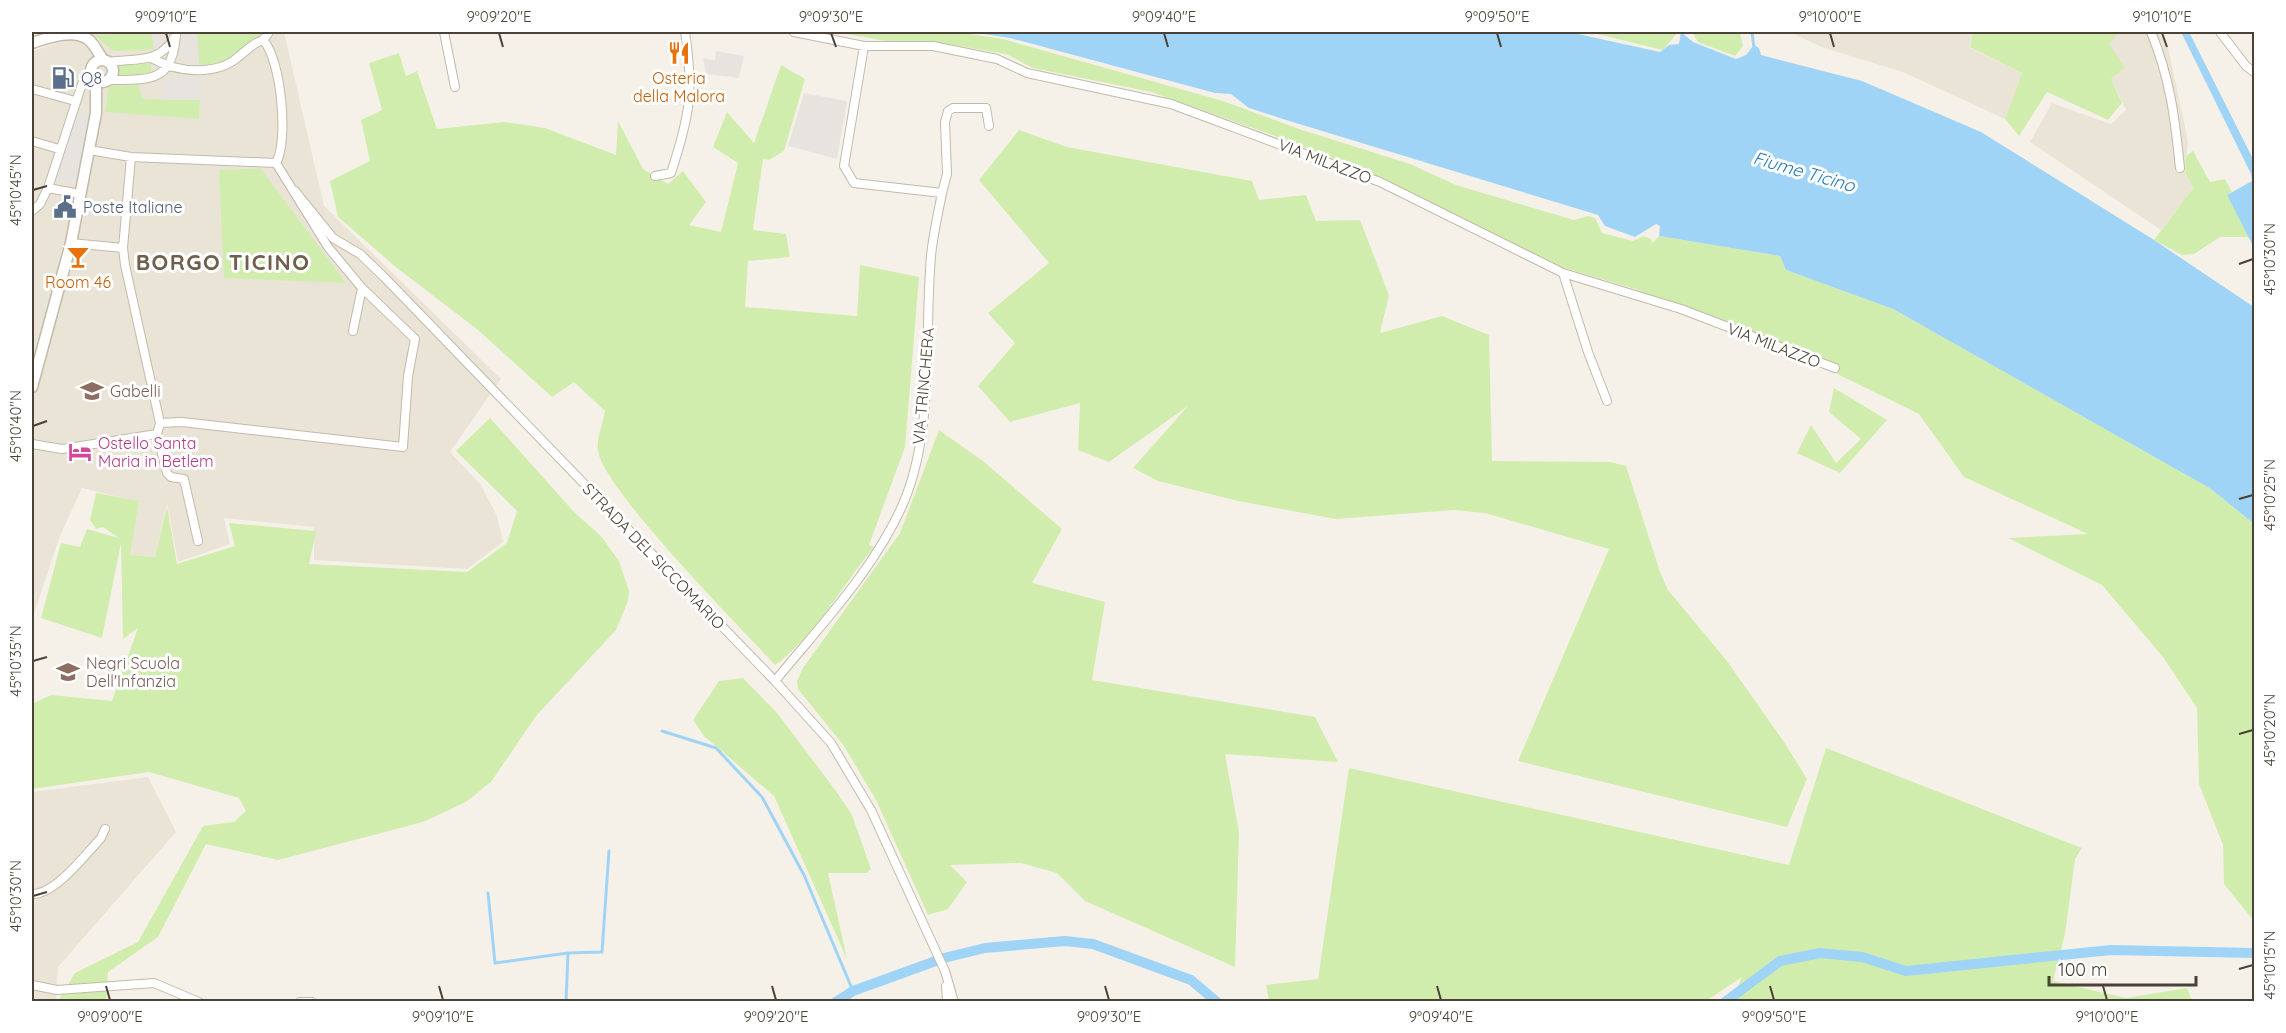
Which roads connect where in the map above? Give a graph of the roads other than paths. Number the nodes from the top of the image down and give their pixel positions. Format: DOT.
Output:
graph roads {
  1 [pos="269,32"];
  2 [pos="444,32"];
  3 [pos="685,32"];
  4 [pos="794,32"];
  5 [pos="2151,32"];
  6 [pos="2220,32"];
  7 [pos="176,33"];
  8 [pos="263,40"];
  9 [pos="32,43"];
  10 [pos="170,46"];
  11 [pos="864,46"];
  12 [pos="151,58"];
  13 [pos="102,61"];
  14 [pos="169,67"];
  15 [pos="2254,72"];
  16 [pos="101,80"];
  17 [pos="455,87"];
  18 [pos="32,88"];
  19 [pos="75,101"];
  20 [pos="989,126"];
  21 [pos="32,141"];
  22 [pos="59,149"];
  23 [pos="89,150"];
  24 [pos="131,157"];
  25 [pos="276,163"];
  26 [pos="2180,168"];
  27 [pos="655,176"];
  28 [pos="48,188"];
  29 [pos="295,191"];
  30 [pos="942,193"];
  31 [pos="80,194"];
  32 [pos="32,212"];
  33 [pos="72,243"];
  34 [pos="123,248"];
  35 [pos="1563,273"];
  36 [pos="362,288"];
  37 [pos="354,331"];
  38 [pos="1835,368"];
  39 [pos="32,387"];
  40 [pos="1607,401"];
  41 [pos="160,423"];
  42 [pos="157,434"];
  43 [pos="32,444"];
  44 [pos="198,541"];
  45 [pos="775,681"];
  46 [pos="105,829"];
  47 [pos="32,894"];
  48 [pos="945,970"];
  49 [pos="32,985"];
  50 [pos="57,990"];
  51 [pos="55,1002"];
  52 [pos="199,1002"];
  53 [pos="300,1002"];
  54 [pos="312,1002"];
  55 [pos="947,1002"];
  56 [pos="954,1002"];
  1 -- 8 [label="street"];
  2 -- 17 [label="street"];
  3 -- 27 [label="street"];
  4 -- 11 [label="street, VIA MILAZZO"];
  5 -- 26 [label="street"];
  6 -- 15 [label="street"];
  7 -- 10 [label="street"];
  7 -- 14 [label="street"];
  8 -- 14 [label="street"];
  8 -- 25 [label="street"];
  9 -- 13 [label="street"];
  10 -- 12 [label="street"];
  10 -- 14 [label="street"];
  11 -- 30 [label="street"];
  11 -- 35 [label="street, VIA MILAZZO"];
  12 -- 13 [label="street"];
  12 -- 14 [label="street"];
  13 -- 16 [label="street"];
  13 -- 16 [label="street"];
  14 -- 16 [label="street"];
  16 -- 19 [label="street"];
  16 -- 23 [label="street"];
  18 -- 19 [label="street"];
  19 -- 22 [label="street"];
  20 -- 30 [label="street, VIA TRINCHERA"];
  21 -- 22 [label="street"];
  22 -- 28 [label="street"];
  23 -- 24 [label="street"];
  23 -- 31 [label="street"];
  24 -- 25 [label="street"];
  24 -- 34 [label="street"];
  25 -- 29 [label="street"];
  28 -- 31 [label="street"];
  28 -- 32 [label="street"];
  29 -- 36 [label="street"];
  29 -- 45 [label="street, STRADA DEL SICCOMARIO"];
  30 -- 45 [label="street, VIA TRINCHERA"];
  31 -- 33 [label="street"];
  33 -- 34 [label="street"];
  33 -- 39 [label="street"];
  34 -- 41 [label="street"];
  35 -- 38 [label="street, VIA MILAZZO"];
  35 -- 40 [label="street"];
  36 -- 37 [label="street"];
  36 -- 41 [label="street"];
  41 -- 42 [label="street"];
  42 -- 43 [label="street"];
  42 -- 44 [label="street"];
  45 -- 48 [label="street, STRADA DEL SICCOMARIO"];
  46 -- 47 [label="street"];
  48 -- 55 [label="street"];
  48 -- 56 [label="street"];
  49 -- 50 [label="street"];
  50 -- 51 [label="street"];
  50 -- 52 [label="street"];
  53 -- 54 [label="street"];
}
